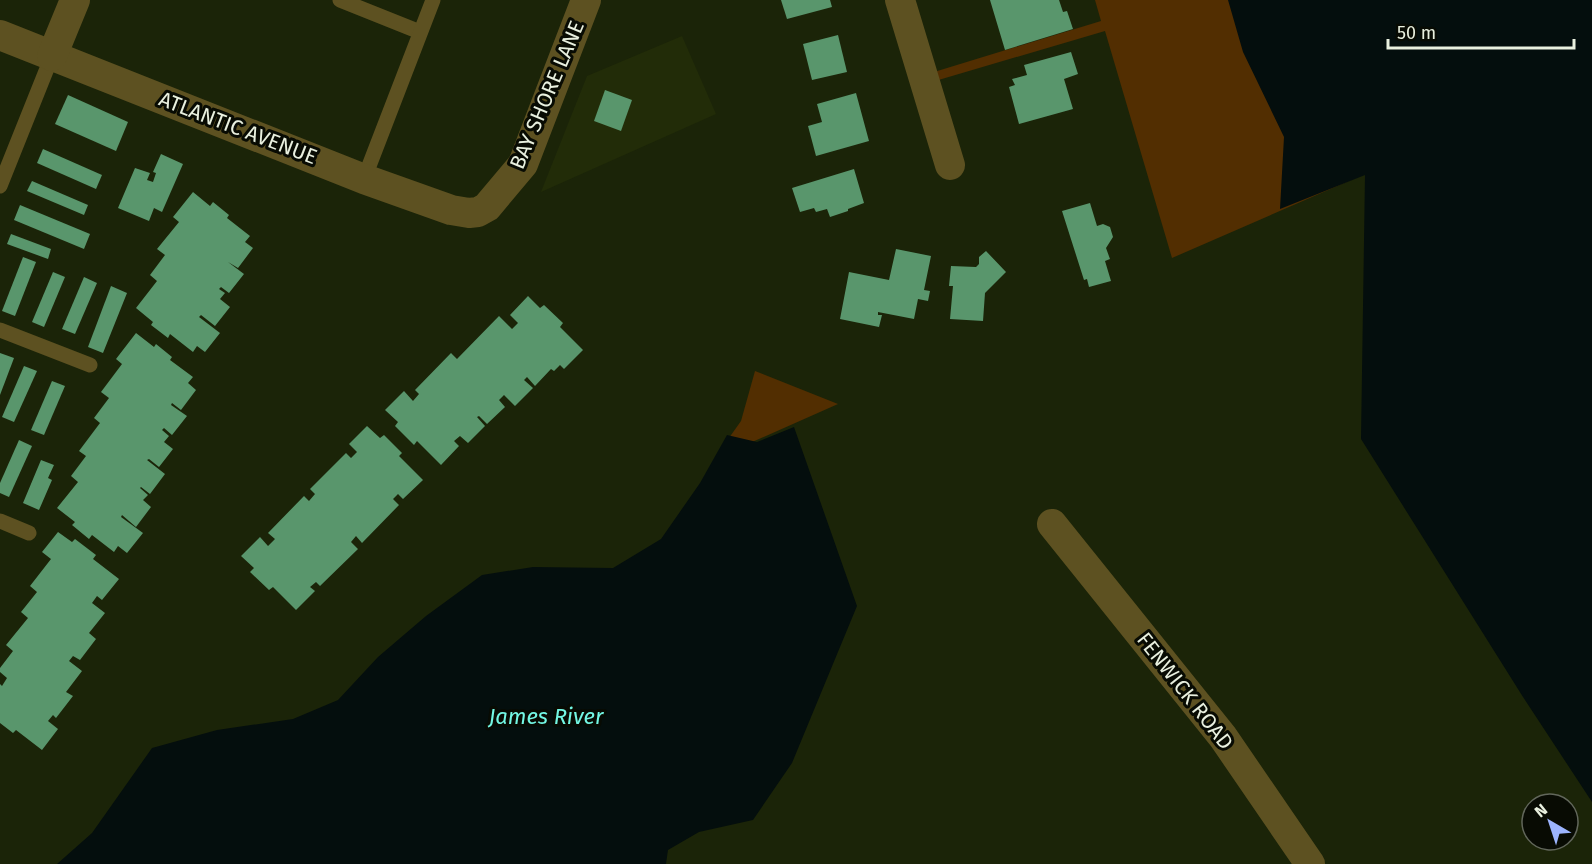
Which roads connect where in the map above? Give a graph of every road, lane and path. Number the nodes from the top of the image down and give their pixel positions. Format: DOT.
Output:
graph roads {
  1 [pos="75,0"];
  2 [pos="340,0"];
  3 [pos="433,0"];
  4 [pos="586,0"];
  5 [pos="900,0"];
  6 [pos="420,32"];
  7 [pos="0,35"];
  8 [pos="52,56"];
  9 [pos="950,165"];
  10 [pos="364,179"];
  11 [pos="0,186"];
  12 [pos="478,212"];
  13 [pos="0,330"];
  14 [pos="90,365"];
  15 [pos="0,520"];
  16 [pos="1052,524"];
  17 [pos="29,533"];
  18 [pos="1310,864"];
  1 -- 8 [label="street"];
  2 -- 6 [label="lane"];
  3 -- 6 [label="lane"];
  4 -- 12 [label="street, BAY SHORE LANE"];
  5 -- 9 [label="street"];
  6 -- 10 [label="lane"];
  7 -- 8 [label="street, ATLANTIC AVENUE"];
  8 -- 10 [label="street, ATLANTIC AVENUE"];
  8 -- 11 [label="lane"];
  10 -- 12 [label="street, ATLANTIC AVENUE"];
  13 -- 14 [label="lane"];
  15 -- 17 [label="lane"];
  16 -- 18 [label="street, FENWICK ROAD"];
}
